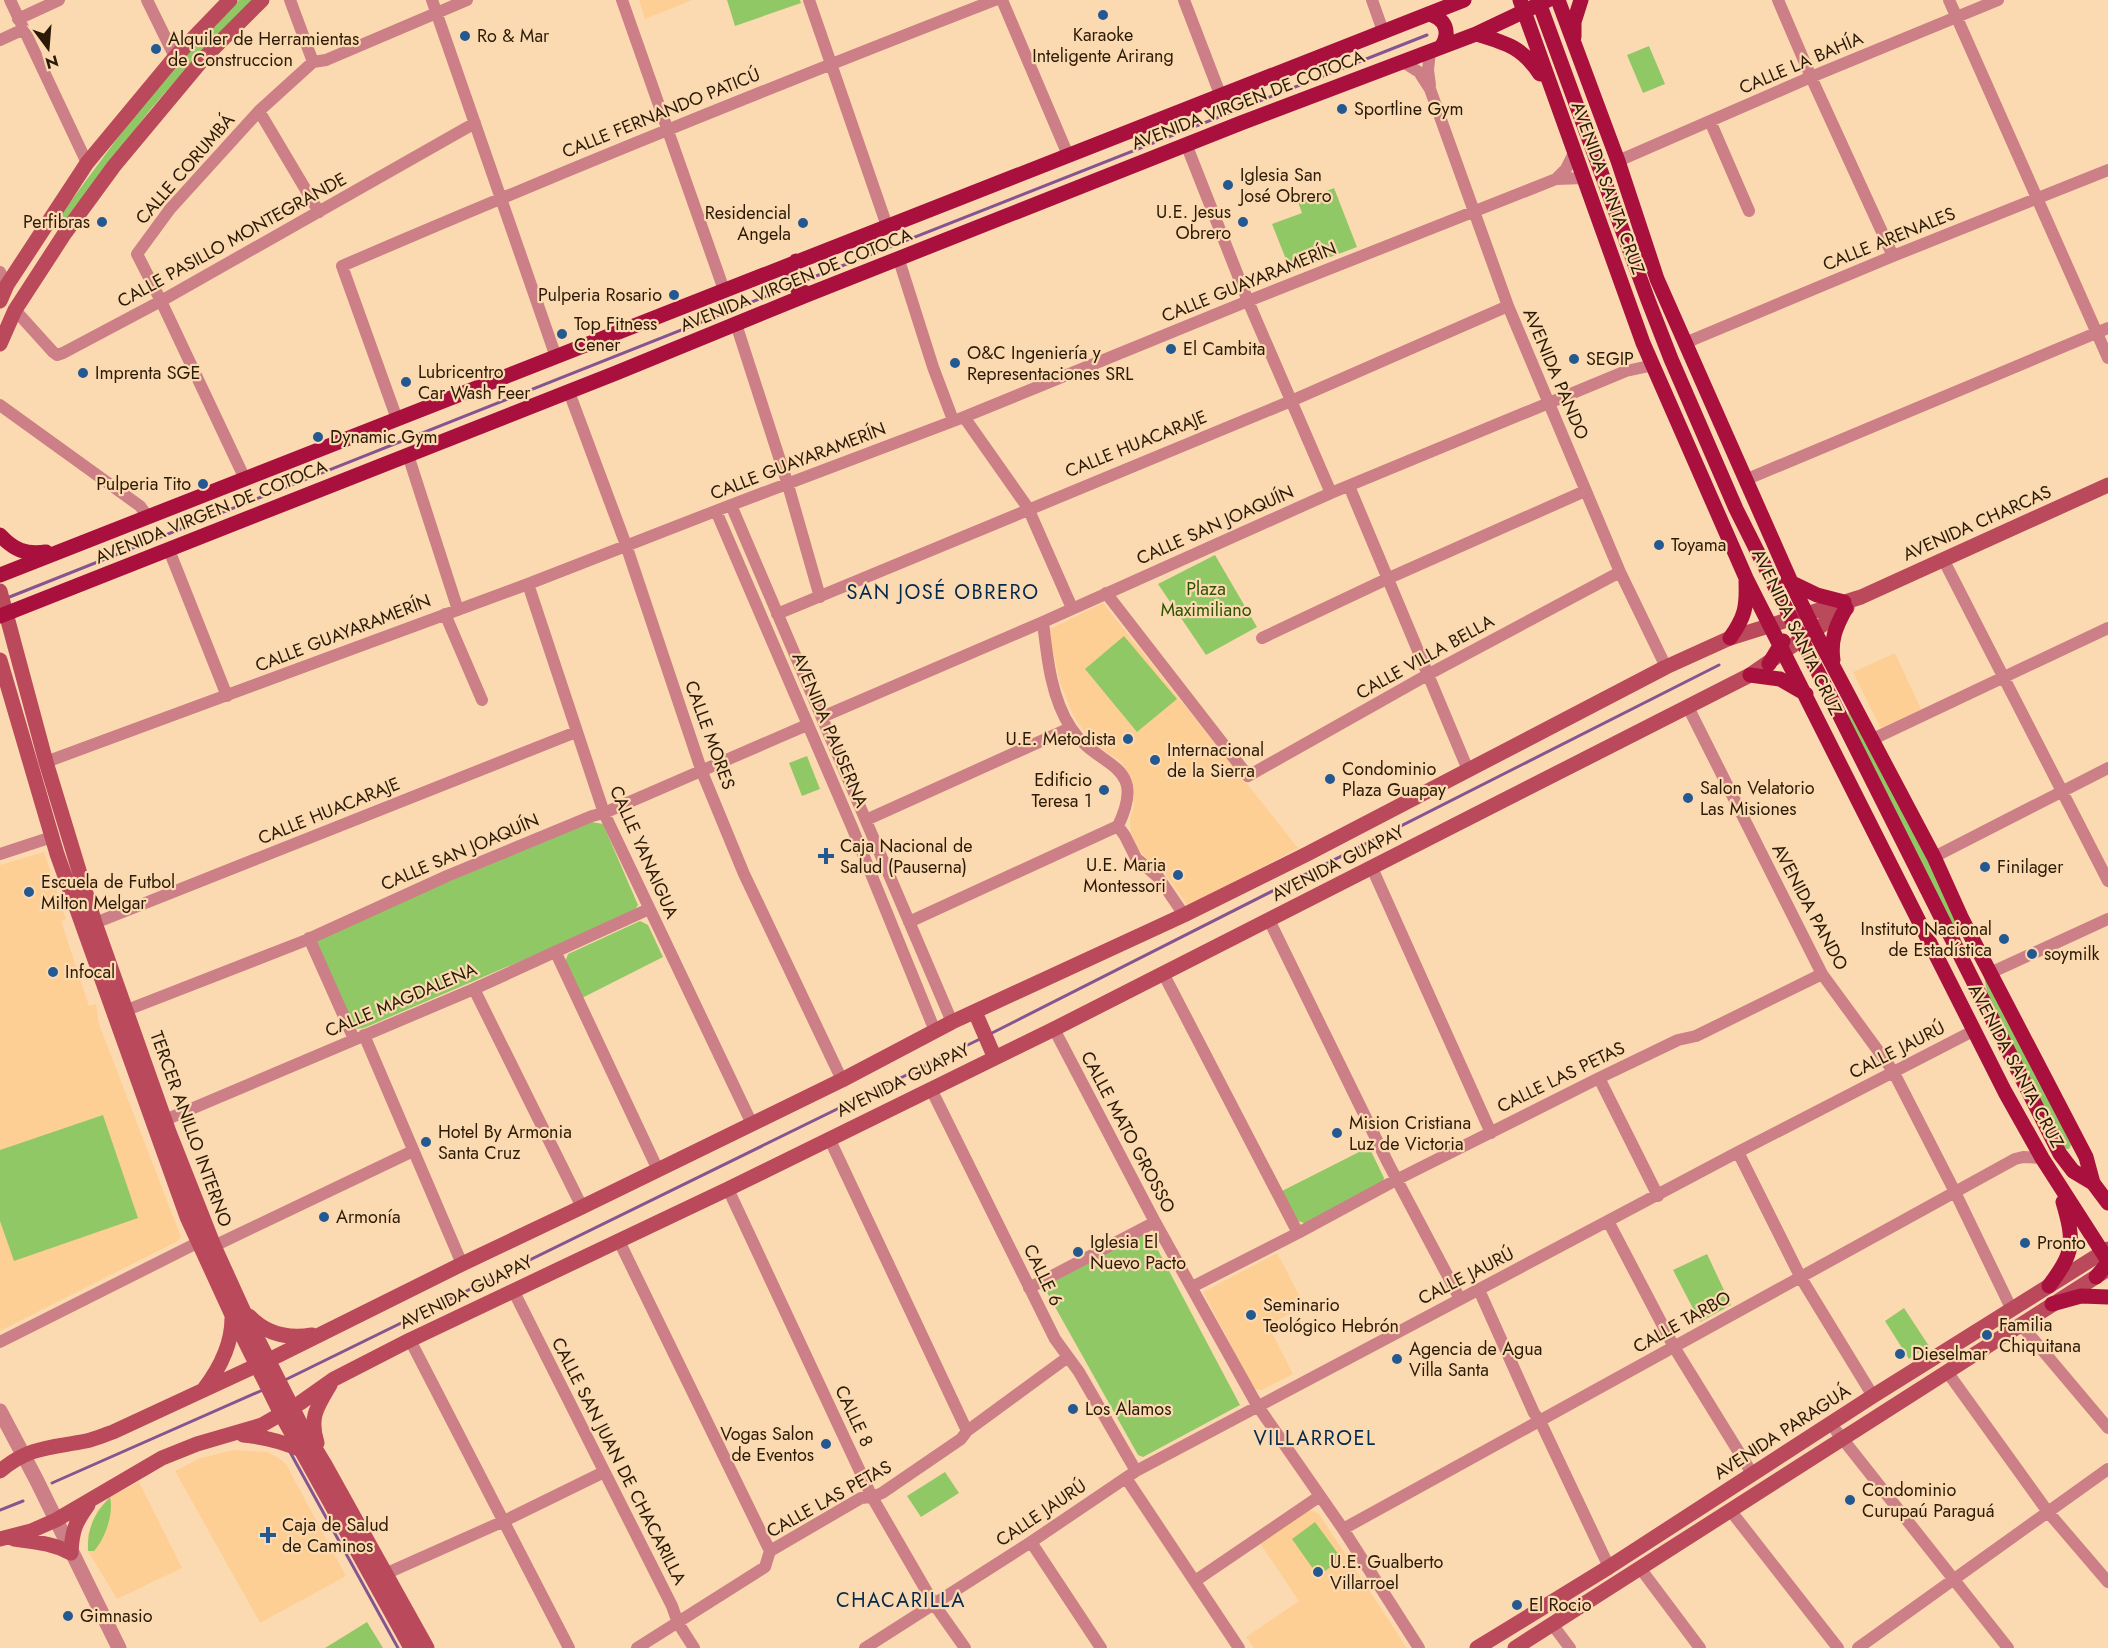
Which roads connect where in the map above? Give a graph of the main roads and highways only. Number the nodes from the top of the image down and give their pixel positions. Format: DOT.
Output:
graph roads {
  1 [pos="230,0"];
  2 [pos="262,0"];
  3 [pos="1464,0"];
  4 [pos="1558,0"];
  5 [pos="1581,0"];
  6 [pos="1542,1"];
  7 [pos="1522,6"];
  8 [pos="1428,14"];
  9 [pos="1476,34"];
  10 [pos="1435,49"];
  11 [pos="1578,55"];
  12 [pos="1561,64"];
  13 [pos="1554,94"];
  14 [pos="1597,106"];
  15 [pos="49,222"];
  16 [pos="65,233"];
  17 [pos="39,238"];
  18 [pos="55,248"];
  19 [pos="785,270"];
  20 [pos="4,278"];
  21 [pos="1657,279"];
  22 [pos="796,295"];
  23 [pos="0,301"];
  24 [pos="0,344"];
  25 [pos="1686,390"];
  26 [pos="2108,484"];
  27 [pos="0,536"];
  28 [pos="64,550"];
  29 [pos="1766,571"];
  30 [pos="0,575"];
  31 [pos="1746,578"];
  32 [pos="1791,582"];
  33 [pos="0,591"];
  34 [pos="1845,605"];
  35 [pos="4,613"];
  36 [pos="1788,620"];
  37 [pos="1770,626"];
  38 [pos="1809,629"];
  39 [pos="1730,638"];
  40 [pos="1782,650"];
  41 [pos="0,660"];
  42 [pos="1834,666"];
  43 [pos="1793,671"];
  44 [pos="1750,675"];
  45 [pos="6,681"];
  46 [pos="1806,694"];
  47 [pos="46,762"];
  48 [pos="52,837"];
  49 [pos="74,899"];
  50 [pos="1962,919"];
  51 [pos="95,923"];
  52 [pos="1984,1005"];
  53 [pos="127,1010"];
  54 [pos="975,1012"];
  55 [pos="992,1052"];
  56 [pos="167,1126"];
  57 [pos="163,1152"];
  58 [pos="2057,1182"];
  59 [pos="2103,1194"];
  60 [pos="199,1242"];
  61 [pos="2106,1257"];
  62 [pos="2102,1274"];
  63 [pos="2049,1286"];
  64 [pos="236,1295"];
  65 [pos="2108,1297"];
  66 [pos="2052,1304"];
  67 [pos="238,1313"];
  68 [pos="326,1332"];
  69 [pos="264,1367"];
  70 [pos="334,1379"];
  71 [pos="203,1390"];
  72 [pos="283,1404"];
  73 [pos="234,1435"];
  74 [pos="301,1450"];
  75 [pos="324,1463"];
  76 [pos="0,1471"];
  77 [pos="319,1482"];
  78 [pos="95,1495"];
  79 [pos="2,1538"];
  80 [pos="385,1574"];
  81 [pos="390,1612"];
  82 [pos="411,1648"];
  83 [pos="422,1648"];
  84 [pos="427,1648"];
  85 [pos="1477,1648"];
  86 [pos="1515,1648"];
  1 -- 15 [label="main road"];
  2 -- 16 [label="main road"];
  3 -- 8 [label="main road, AVENIDA VIRGEN DE COTOCA"];
  4 -- 11 [label="main road, AVENIDA SANTA CRUZ"];
  5 -- 11 [label="main road"];
  6 -- 7 [label="main road, AVENIDA VIRGEN DE COTOCA"];
  6 -- 12 [label="main road, AVENIDA SANTA CRUZ"];
  7 -- 9 [label="main road, AVENIDA VIRGEN DE COTOCA"];
  7 -- 13 [label="main road, AVENIDA SANTA CRUZ"];
  8 -- 10 [label="main road"];
  8 -- 19 [label="main road, AVENIDA VIRGEN DE COTOCA"];
  9 -- 10 [label="main road, AVENIDA VIRGEN DE COTOCA"];
  9 -- 13 [label="main road"];
  10 -- 22 [label="main road, AVENIDA VIRGEN DE COTOCA"];
  11 -- 14 [label="main road, AVENIDA SANTA CRUZ"];
  12 -- 14 [label="main road"];
  12 -- 25 [label="main road, AVENIDA SANTA CRUZ"];
  13 -- 31 [label="main road, AVENIDA SANTA CRUZ"];
  14 -- 21 [label="main road, AVENIDA SANTA CRUZ"];
  15 -- 16 [label="main road"];
  15 -- 17 [label="main road"];
  16 -- 18 [label="main road"];
  17 -- 18 [label="main road"];
  17 -- 20 [label="main road"];
  18 -- 24 [label="main road"];
  19 -- 22 [label="main road"];
  19 -- 28 [label="main road, AVENIDA VIRGEN DE COTOCA"];
  20 -- 23 [label="main road"];
  21 -- 25 [label="main road"];
  21 -- 32 [label="main road, AVENIDA SANTA CRUZ"];
  22 -- 35 [label="main road, AVENIDA VIRGEN DE COTOCA"];
  25 -- 29 [label="main road, AVENIDA SANTA CRUZ"];
  26 -- 34 [label="main road, AVENIDA CHARCAS"];
  27 -- 28 [label="main road"];
  28 -- 30 [label="main road, AVENIDA VIRGEN DE COTOCA"];
  29 -- 32 [label="main road"];
  29 -- 36 [label="main road, AVENIDA SANTA CRUZ"];
  31 -- 37 [label="main road, AVENIDA SANTA CRUZ"];
  31 -- 39 [label="main road"];
  32 -- 34 [label="main road"];
  32 -- 38 [label="main road, AVENIDA SANTA CRUZ"];
  33 -- 35 [label="main road, TERCER ANILLO INTERNO"];
  34 -- 38 [label="main road, AVENIDA CHARCAS"];
  34 -- 38 [label="main road, AVENIDA CHARCAS"];
  34 -- 42 [label="main road"];
  35 -- 47 [label="main road, TERCER ANILLO INTERNO"];
  36 -- 37 [label="main road, AVENIDA GUAPAY"];
  36 -- 38 [label="main road, AVENIDA SANTA CRUZ"];
  36 -- 38 [label="main road, AVENIDA GUAPAY"];
  36 -- 40 [label="main road"];
  37 -- 39 [label="main road, AVENIDA GUAPAY"];
  37 -- 40 [label="main road, AVENIDA SANTA CRUZ"];
  38 -- 40 [label="main road, AVENIDA GUAPAY"];
  38 -- 42 [label="main road, AVENIDA SANTA CRUZ"];
  38 -- 43 [label="main road"];
  38 -- 52 [label="main road, AVENIDA SANTA CRUZ"];
  39 -- 54 [label="main road, AVENIDA GUAPAY"];
  40 -- 43 [label="main road, AVENIDA SANTA CRUZ"];
  40 -- 44 [label="main road, AVENIDA GUAPAY"];
  41 -- 45 [label="main road, TERCER ANILLO INTERNO"];
  42 -- 50 [label="main road, AVENIDA SANTA CRUZ"];
  43 -- 46 [label="main road, AVENIDA SANTA CRUZ"];
  44 -- 46 [label="main road"];
  44 -- 55 [label="main road, AVENIDA GUAPAY"];
  45 -- 47 [label="main road"];
  45 -- 48 [label="main road, TERCER ANILLO INTERNO"];
  46 -- 58 [label="main road, AVENIDA SANTA CRUZ"];
  47 -- 51 [label="main road, TERCER ANILLO INTERNO"];
  48 -- 49 [label="main road, TERCER ANILLO INTERNO"];
  48 -- 51 [label="main road"];
  49 -- 53 [label="main road"];
  49 -- 57 [label="main road, TERCER ANILLO INTERNO"];
  50 -- 52 [label="main road"];
  50 -- 59 [label="main road, AVENIDA SANTA CRUZ"];
  51 -- 53 [label="main road, TERCER ANILLO INTERNO"];
  52 -- 59 [label="main road, AVENIDA SANTA CRUZ"];
  53 -- 56 [label="main road, TERCER ANILLO INTERNO"];
  53 -- 57 [label="main road"];
  54 -- 55 [label="main road"];
  54 -- 68 [label="main road, AVENIDA GUAPAY"];
  55 -- 70 [label="main road, AVENIDA GUAPAY"];
  56 -- 60 [label="main road"];
  56 -- 64 [label="main road, TERCER ANILLO INTERNO"];
  57 -- 60 [label="main road, TERCER ANILLO INTERNO"];
  58 -- 61 [label="main road, AVENIDA SANTA CRUZ"];
  58 -- 63 [label="main road"];
  60 -- 64 [label="main road"];
  60 -- 67 [label="main road, TERCER ANILLO INTERNO"];
  61 -- 62 [label="main road"];
  61 -- 63 [label="main road, AVENIDA PARAGUÁ"];
  62 -- 66 [label="main road, AVENIDA PARAGUÁ"];
  63 -- 85 [label="main road, AVENIDA PARAGUÁ"];
  64 -- 67 [label="main road, TERCER ANILLO INTERNO"];
  65 -- 66 [label="main road"];
  66 -- 86 [label="main road, AVENIDA PARAGUÁ"];
  67 -- 68 [label="main road"];
  67 -- 69 [label="main road, TERCER ANILLO INTERNO"];
  67 -- 71 [label="main road"];
  68 -- 69 [label="main road, AVENIDA GUAPAY"];
  69 -- 71 [label="main road, AVENIDA GUAPAY"];
  69 -- 72 [label="main road, TERCER ANILLO INTERNO"];
  70 -- 72 [label="main road, AVENIDA GUAPAY"];
  70 -- 75 [label="main road"];
  71 -- 76 [label="main road, AVENIDA GUAPAY"];
  72 -- 73 [label="main road, AVENIDA GUAPAY"];
  72 -- 74 [label="main road, TERCER ANILLO INTERNO"];
  72 -- 75 [label="main road, TERCER ANILLO INTERNO"];
  73 -- 74 [label="main road"];
  73 -- 78 [label="main road, AVENIDA GUAPAY"];
  74 -- 77 [label="main road, TERCER ANILLO INTERNO"];
  75 -- 80 [label="main road, TERCER ANILLO INTERNO"];
  77 -- 80 [label="main road"];
  77 -- 81 [label="main road, TERCER ANILLO INTERNO"];
  78 -- 79 [label="main road, AVENIDA GUAPAY"];
  78 -- 79 [label="main road"];
  80 -- 84 [label="main road, TERCER ANILLO INTERNO"];
  81 -- 82 [label="main road, TERCER ANILLO INTERNO"];
  81 -- 83 [label="main road"];
}
